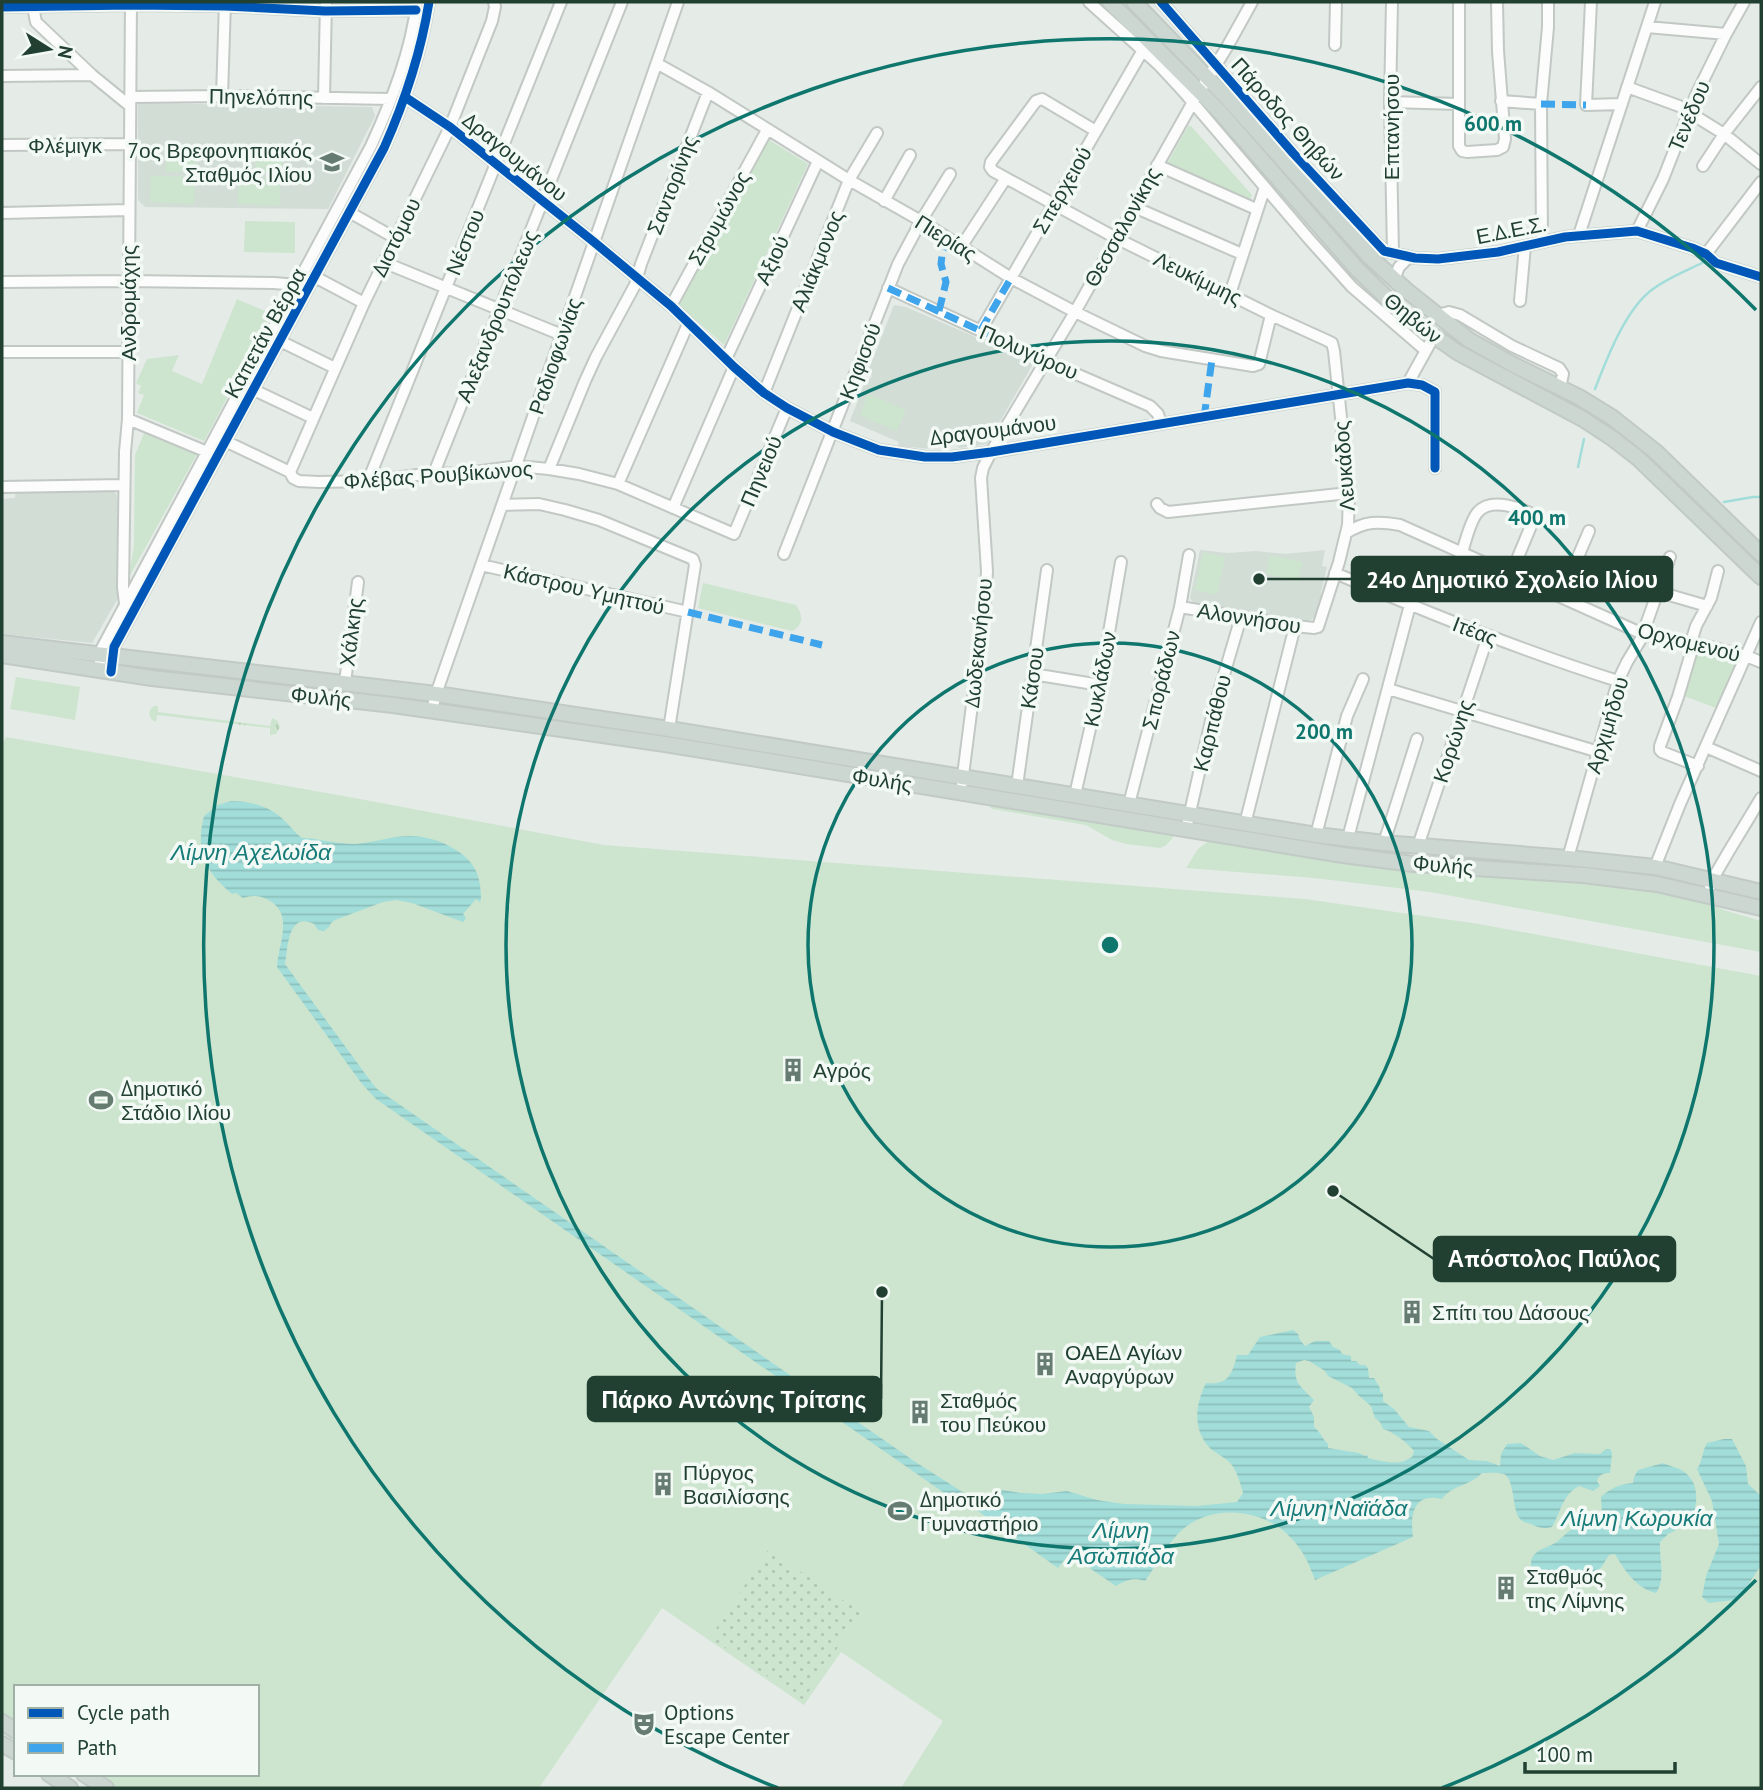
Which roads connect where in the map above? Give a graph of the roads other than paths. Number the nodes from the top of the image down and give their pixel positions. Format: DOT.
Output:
graph roads {
  1 [pos="429,2"];
  2 [pos="494,2"];
  3 [pos="561,2"];
  4 [pos="622,2"];
  5 [pos="678,2"];
  6 [pos="1089,2"];
  7 [pos="1110,2"];
  8 [pos="1133,2"];
  9 [pos="1252,2"];
  10 [pos="1336,2"];
  11 [pos="1392,2"];
  12 [pos="1459,2"];
  13 [pos="1497,2"];
  14 [pos="1548,2"];
  15 [pos="1591,2"];
  16 [pos="1655,2"];
  17 [pos="1744,2"];
  18 [pos="131,3"];
  19 [pos="32,4"];
  20 [pos="225,4"];
  21 [pos="1167,4"];
  22 [pos="326,6"];
  23 [pos="416,6"];
  24 [pos="2,7"];
  25 [pos="1647,27"];
  26 [pos="1726,34"];
  27 [pos="1335,45"];
  28 [pos="1143,50"];
  29 [pos="658,64"];
  30 [pos="1216,64"];
  31 [pos="93,75"];
  32 [pos="2,76"];
  33 [pos="1208,78"];
  34 [pos="1627,87"];
  35 [pos="1761,87"];
  36 [pos="708,92"];
  37 [pos="222,96"];
  38 [pos="405,97"];
  39 [pos="1196,97"];
  40 [pos="324,98"];
  41 [pos="391,99"];
  42 [pos="1501,101"];
  43 [pos="130,102"];
  44 [pos="1390,102"];
  45 [pos="1622,103"];
  46 [pos="1459,104"];
  47 [pos="1541,104"];
  48 [pos="1689,113"];
  49 [pos="450,127"];
  50 [pos="767,130"];
  51 [pos="1096,131"];
  52 [pos="877,133"];
  53 [pos="1724,134"];
  54 [pos="129,144"];
  55 [pos="2,145"];
  56 [pos="911,155"];
  57 [pos="818,161"];
  58 [pos="497,164"];
  59 [pos="1761,164"];
  60 [pos="1157,165"];
  61 [pos="1703,166"];
  62 [pos="950,174"];
  63 [pos="1006,178"];
  64 [pos="849,180"];
  65 [pos="1761,182"];
  66 [pos="1265,187"];
  67 [pos="884,201"];
  68 [pos="543,202"];
  69 [pos="1055,204"];
  70 [pos="1134,207"];
  71 [pos="1256,209"];
  72 [pos="129,210"];
  73 [pos="349,212"];
  74 [pos="2,213"];
  75 [pos="921,221"];
  76 [pos="1637,231"];
  77 [pos="1578,235"];
  78 [pos="1116,237"];
  79 [pos="395,238"];
  80 [pos="594,242"];
  81 [pos="1542,242"];
  82 [pos="1525,246"];
  83 [pos="961,247"];
  84 [pos="1389,252"];
  85 [pos="1242,254"];
  86 [pos="1706,254"];
  87 [pos="1409,257"];
  88 [pos="383,262"];
  89 [pos="315,277"];
  90 [pos="1761,277"];
  91 [pos="637,278"];
  92 [pos="1011,278"];
  93 [pos="1395,280"];
  94 [pos="128,281"];
  95 [pos="2,282"];
  96 [pos="297,285"];
  97 [pos="446,288"];
  98 [pos="888,288"];
  99 [pos="1230,294"];
  100 [pos="1520,300"];
  101 [pos="364,303"];
  102 [pos="671,306"];
  103 [pos="499,310"];
  104 [pos="1074,312"];
  105 [pos="1271,315"];
  106 [pos="688,324"];
  107 [pos="981,330"];
  108 [pos="562,335"];
  109 [pos="1434,336"];
  110 [pos="280,341"];
  111 [pos="1332,343"];
  112 [pos="1425,350"];
  113 [pos="2,352"];
  114 [pos="128,352"];
  115 [pos="1046,360"];
  116 [pos="730,363"];
  117 [pos="335,368"];
  118 [pos="1408,383"];
  119 [pos="254,390"];
  120 [pos="764,393"];
  121 [pos="1339,394"];
  122 [pos="787,408"];
  123 [pos="313,418"];
  124 [pos="128,419"];
  125 [pos="1161,424"];
  126 [pos="833,432"];
  127 [pos="225,441"];
  128 [pos="991,452"];
  129 [pos="212,454"];
  130 [pos="517,466"];
  131 [pos="1435,468"];
  132 [pos="549,470"];
  133 [pos="290,472"];
  134 [pos="434,473"];
  135 [pos="368,481"];
  136 [pos="618,484"];
  137 [pos="124,485"];
  138 [pos="2,487"];
  139 [pos="194,488"];
  140 [pos="1349,499"];
  141 [pos="1157,504"];
  142 [pos="502,505"];
  143 [pos="673,508"];
  144 [pos="1347,529"];
  145 [pos="1589,531"];
  146 [pos="734,534"];
  147 [pos="1462,553"];
  148 [pos="784,554"];
  149 [pos="1761,554"];
  150 [pos="1189,555"];
  151 [pos="1670,557"];
  152 [pos="1577,559"];
  153 [pos="1121,562"];
  154 [pos="481,565"];
  155 [pos="1047,570"];
  156 [pos="1718,571"];
  157 [pos="1335,573"];
  158 [pos="1511,574"];
  159 [pos="1761,577"];
  160 [pos="358,582"];
  161 [pos="1659,592"];
  162 [pos="1561,597"];
  163 [pos="125,604"];
  164 [pos="1410,605"];
  165 [pos="1707,606"];
  166 [pos="1180,607"];
  167 [pos="688,612"];
  168 [pos="1241,617"];
  169 [pos="1761,622"];
  170 [pos="1295,626"];
  171 [pos="1318,627"];
  172 [pos="1643,634"];
  173 [pos="1488,636"];
  174 [pos="2,643"];
  175 [pos="1692,645"];
  176 [pos="107,654"];
  177 [pos="2,655"];
  178 [pos="1746,656"];
  179 [pos="1761,663"];
  180 [pos="105,671"];
  181 [pos="1033,674"];
  182 [pos="1363,679"];
  183 [pos="1618,681"];
  184 [pos="345,682"];
  185 [pos="1100,685"];
  186 [pos="1388,688"];
  187 [pos="436,694"];
  188 [pos="432,710"];
  189 [pos="1463,711"];
  190 [pos="669,729"];
  191 [pos="1417,739"];
  192 [pos="1706,747"];
  193 [pos="1599,752"];
  194 [pos="1698,766"];
  195 [pos="1761,771"];
  196 [pos="961,785"];
  197 [pos="1017,786"];
  198 [pos="1075,795"];
  199 [pos="1761,798"];
  200 [pos="1129,804"];
  201 [pos="1188,822"];
  202 [pos="1245,824"];
  203 [pos="1316,835"];
  204 [pos="1348,838"];
  205 [pos="1384,843"];
  206 [pos="1418,846"];
  207 [pos="1568,858"];
  208 [pos="1656,867"];
  209 [pos="1712,880"];
  210 [pos="1761,892"];
  211 [pos="1708,895"];
  212 [pos="1761,908"];
  213 [pos="52,1776"];
  214 [pos="87,1776"];
  215 [pos="70,1788"];
  216 [pos="106,1788"];
  1 -- 38 [label="street, Καπετάν Βέρρα"];
  2 -- 49 [label="street, Διστόμου"];
  3 -- 58 [label="street, Νέστου"];
  4 -- 68 [label="street, Αλεξανδρουπόλεως"];
  5 -- 29 [label="street, Ραδιοφωνίας"];
  6 -- 28 [label="street"];
  7 -- 39 [label="main road, Θηβών"];
  8 -- 33 [label="main road, Θηβών"];
  9 -- 30 [label="street, Θεσσαλονίκης"];
  10 -- 27 [label="street"];
  11 -- 44 [label="street, Επτανήσου"];
  12 -- 46 [label="street"];
  13 -- 42 [label="street"];
  14 -- 47 [label="street"];
  15 -- 45 [label="street"];
  16 -- 25 [label="street"];
  17 -- 26 [label="street, Τενέδου"];
  18 -- 19 [label="street"];
  18 -- 20 [label="street"];
  18 -- 43 [label="street, Ανδρομάχης"];
  19 -- 24 [label="street"];
  19 -- 31 [label="street"];
  20 -- 22 [label="street"];
  20 -- 37 [label="street"];
  21 -- 30 [label="street, Πάροδος Θηβών"];
  22 -- 23 [label="street"];
  22 -- 40 [label="street"];
  23 -- 41 [label="street, Καπετάν Βέρρα"];
  25 -- 26 [label="street"];
  25 -- 34 [label="street"];
  26 -- 48 [label="street, Τενέδου"];
  28 -- 39 [label="street"];
  28 -- 51 [label="street, Σπερχειού"];
  29 -- 36 [label="street, Πιερίας"];
  29 -- 80 [label="street, Ραδιοφωνίας"];
  30 -- 33 [label="street, Θεσσαλονίκης"];
  30 -- 84 [label="street, Πάροδος Θηβών"];
  31 -- 32 [label="street"];
  31 -- 43 [label="street"];
  33 -- 39 [label="street, Θεσσαλονίκης"];
  33 -- 93 [label="main road, Θηβών"];
  34 -- 45 [label="street"];
  34 -- 48 [label="street"];
  35 -- 53 [label="street"];
  36 -- 50 [label="street, Πιερίας"];
  36 -- 91 [label="street, Σαντορίνης"];
  37 -- 40 [label="street, Πηνελόπης"];
  37 -- 43 [label="street, Πηνελόπης"];
  38 -- 49 [label="street, Δραγουμάνου"];
  38 -- 73 [label="street, Καπετάν Βέρρα"];
  39 -- 60 [label="street, Θεσσαλονίκης"];
  39 -- 66 [label="street"];
  39 -- 109 [label="main road, Θηβών"];
  40 -- 41 [label="street, Πηνελόπης"];
  41 -- 96 [label="street, Καπετάν Βέρρα"];
  42 -- 46 [label="street"];
  42 -- 47 [label="street"];
  43 -- 54 [label="street, Ανδρομάχης"];
  44 -- 46 [label="street"];
  44 -- 84 [label="street, Επτανήσου"];
  45 -- 77 [label="street"];
  47 -- 81 [label="street"];
  48 -- 53 [label="street"];
  48 -- 76 [label="street, Τενέδου"];
  49 -- 58 [label="street, Δραγουμάνου"];
  49 -- 79 [label="street, Διστόμου"];
  50 -- 57 [label="street, Πιερίας"];
  50 -- 102 [label="street, Στρυμώνος"];
  51 -- 63 [label="street, Λευκίμμης"];
  51 -- 69 [label="street, Σπερχειού"];
  52 -- 64 [label="street, Αλιάκμονος"];
  53 -- 59 [label="street"];
  53 -- 61 [label="street"];
  54 -- 55 [label="street, Φλέμιγκ"];
  54 -- 72 [label="street, Ανδρομάχης"];
  56 -- 67 [label="street"];
  57 -- 64 [label="street, Πιερίας"];
  57 -- 116 [label="street, Αξιού"];
  58 -- 68 [label="street, Δραγουμάνου"];
  58 -- 97 [label="street, Νέστου"];
  60 -- 70 [label="street, Θεσσαλονίκης"];
  60 -- 71 [label="street"];
  62 -- 75 [label="street, Κηφισού"];
  63 -- 69 [label="street, Λευκίμμης"];
  63 -- 83 [label="street"];
  64 -- 67 [label="street, Πιερίας"];
  64 -- 120 [label="street, Αλιάκμονος"];
  65 -- 86 [label="street"];
  66 -- 71 [label="street"];
  66 -- 112 [label="street"];
  67 -- 75 [label="street, Πιερίας"];
  68 -- 80 [label="street, Δραγουμάνου"];
  68 -- 103 [label="street, Αλεξανδρουπόλεως"];
  69 -- 78 [label="street, Λευκίμμης"];
  69 -- 92 [label="street, Σπερχειού"];
  70 -- 78 [label="street, Θεσσαλονίκης"];
  70 -- 85 [label="street"];
  71 -- 85 [label="street"];
  72 -- 74 [label="street"];
  72 -- 94 [label="street, Ανδρομάχης"];
  73 -- 79 [label="street"];
  73 -- 89 [label="street, Καπετάν Βέρρα"];
  75 -- 83 [label="street, Πιερίας"];
  75 -- 98 [label="street, Κηφισού"];
  76 -- 77 [label="street, Ε.Δ.Ε.Σ."];
  76 -- 86 [label="street, Ε.Δ.Ε.Σ."];
  77 -- 81 [label="street, Ε.Δ.Ε.Σ."];
  78 -- 99 [label="street, Λευκίμμης"];
  78 -- 104 [label="street, Θεσσαλονίκης"];
  79 -- 88 [label="street, Διστόμου"];
  80 -- 91 [label="street, Δραγουμάνου"];
  80 -- 108 [label="street, Ραδιοφωνίας"];
  81 -- 82 [label="street, Ε.Δ.Ε.Σ."];
  82 -- 87 [label="street, Ε.Δ.Ε.Σ."];
  82 -- 100 [label="street"];
  83 -- 92 [label="street, Πιερίας"];
  84 -- 87 [label="street, Ε.Δ.Ε.Σ."];
  84 -- 93 [label="street"];
  85 -- 99 [label="street"];
  86 -- 90 [label="street, Ε.Δ.Ε.Σ."];
  87 -- 93 [label="street"];
  88 -- 97 [label="street"];
  88 -- 101 [label="street, Διστόμου"];
  89 -- 101 [label="street"];
  89 -- 110 [label="street, Καπετάν Βέρρα"];
  91 -- 102 [label="street, Δραγουμάνου"];
  91 -- 132 [label="street, Σαντορίνης"];
  92 -- 104 [label="street, Πιερίας"];
  92 -- 107 [label="street, Σπερχειού"];
  93 -- 149 [label="main road, Θηβών"];
  94 -- 95 [label="street"];
  94 -- 96 [label="street"];
  94 -- 114 [label="street, Ανδρομάχης"];
  96 -- 129 [label="street, Καπετάν Βέρρα"];
  97 -- 103 [label="street"];
  97 -- 135 [label="street, Νέστου"];
  98 -- 107 [label="street, Πολυγύρου"];
  98 -- 126 [label="street, Κηφισού"];
  99 -- 105 [label="street, Λευκίμμης"];
  101 -- 117 [label="street, Διστόμου"];
  102 -- 106 [label="street, Δραγουμάνου"];
  103 -- 108 [label="street"];
  103 -- 134 [label="street, Αλεξανδρουπόλεως"];
  104 -- 105 [label="street, Πιερίας"];
  104 -- 115 [label="street, Θεσσαλονίκης"];
  105 -- 111 [label="street, Λευκίμμης"];
  106 -- 116 [label="street, Δραγουμάνου"];
  106 -- 136 [label="street"];
  107 -- 115 [label="street, Πολυγύρου"];
  108 -- 130 [label="street, Ραδιοφωνίας"];
  109 -- 112 [label="street"];
  109 -- 159 [label="main road, Θηβών"];
  110 -- 117 [label="street"];
  110 -- 119 [label="street, Καπετάν Βέρρα"];
  111 -- 121 [label="street, Λευκάδος"];
  112 -- 118 [label="street"];
  113 -- 114 [label="street"];
  114 -- 124 [label="street, Ανδρομάχης"];
  115 -- 125 [label="street, Πολυγύρου"];
  115 -- 128 [label="street, Θεσσαλονίκης"];
  116 -- 120 [label="street, Δραγουμάνου"];
  116 -- 143 [label="street, Αξιού"];
  117 -- 123 [label="street, Διστόμου"];
  118 -- 121 [label="street, Δραγουμάνου"];
  118 -- 131 [label="street"];
  119 -- 123 [label="street"];
  119 -- 127 [label="street, Καπετάν Βέρρα"];
  120 -- 122 [label="street, Δραγουμάνου"];
  121 -- 125 [label="street, Δραγουμάνου"];
  121 -- 140 [label="street, Λευκάδος"];
  122 -- 126 [label="street, Δραγουμάνου"];
  122 -- 146 [label="street, Πηνειού"];
  123 -- 133 [label="street, Διστόμου"];
  124 -- 129 [label="street"];
  124 -- 137 [label="street, Ανδρομάχης"];
  125 -- 128 [label="street, Δραγουμάνου"];
  126 -- 128 [label="street, Δραγουμάνου"];
  126 -- 148 [label="street, Κηφισού"];
  127 -- 129 [label="street, Καπετάν Βέρρα"];
  127 -- 133 [label="street, Φλέβας Ρουβίκωνος"];
  128 -- 196 [label="street, Δωδεκανήσου"];
  129 -- 139 [label="street, Καπετάν Βέρρα"];
  130 -- 132 [label="street, Φλέβας Ρουβίκωνος"];
  130 -- 134 [label="street, Φλέβας Ρουβίκωνος"];
  130 -- 142 [label="street, Ραδιοφωνίας"];
  132 -- 136 [label="street, Φλέβας Ρουβίκωνος"];
  133 -- 135 [label="street, Φλέβας Ρουβίκωνος"];
  134 -- 135 [label="street, Φλέβας Ρουβίκωνος"];
  136 -- 143 [label="street, Φλέβας Ρουβίκωνος"];
  137 -- 138 [label="street"];
  137 -- 163 [label="street, Ανδρομάχης"];
  139 -- 163 [label="street, Καπετάν Βέρρα"];
  139 -- 176 [label="street, Καπετάν Βέρρα"];
  140 -- 141 [label="street"];
  140 -- 144 [label="street, Λευκάδος"];
  142 -- 154 [label="street, Ραδιοφωνίας"];
  142 -- 167 [label="street"];
  143 -- 146 [label="street, Φλέβας Ρουβίκωνος"];
  144 -- 147 [label="street, Ορχομενού"];
  144 -- 157 [label="street, Λευκάδος"];
  145 -- 152 [label="street"];
  147 -- 158 [label="street, Ορχομενού"];
  147 -- 158 [label="street"];
  150 -- 166 [label="street, Σποράδων"];
  151 -- 161 [label="street, Αρχιμήδου"];
  152 -- 161 [label="street"];
  152 -- 162 [label="street"];
  153 -- 185 [label="street, Κυκλάδων"];
  154 -- 167 [label="street, Κάστρου Υμηττού"];
  154 -- 187 [label="street, Ραδιοφωνίας"];
  155 -- 181 [label="street, Κάσου"];
  156 -- 165 [label="street"];
  157 -- 164 [label="street, Ιτέας"];
  157 -- 171 [label="street, Λευκάδος"];
  158 -- 162 [label="street, Ορχομενού"];
  160 -- 184 [label="street, Χάλκης"];
  161 -- 165 [label="street"];
  161 -- 172 [label="street, Αρχιμήδου"];
  162 -- 172 [label="street, Ορχομενού"];
  163 -- 176 [label="street, Καπετάν Βέρρα"];
  164 -- 173 [label="street, Ιτέας"];
  164 -- 186 [label="street"];
  165 -- 175 [label="street"];
  166 -- 168 [label="street, Αλοννήσου"];
  166 -- 200 [label="street, Σποράδων"];
  167 -- 190 [label="street"];
  168 -- 170 [label="street, Αλοννήσου"];
  168 -- 201 [label="street, Καρπάθου"];
  169 -- 178 [label="street"];
  170 -- 171 [label="street, Αλοννήσου"];
  170 -- 202 [label="street"];
  172 -- 175 [label="street, Ορχομενού"];
  172 -- 183 [label="street, Αρχιμήδου"];
  173 -- 183 [label="street, Ιτέας"];
  173 -- 189 [label="street, Κορώνης"];
  174 -- 176 [label="main road, Φυλής"];
  175 -- 178 [label="street, Ορχομενού"];
  175 -- 194 [label="street"];
  176 -- 180 [label="street, Καπετάν Βέρρα"];
  176 -- 184 [label="main road, Φυλής"];
  177 -- 180 [label="main road, Φυλής"];
  178 -- 179 [label="street, Ορχομενού"];
  178 -- 192 [label="street"];
  180 -- 188 [label="main road, Φυλής"];
  181 -- 185 [label="street"];
  181 -- 197 [label="street, Κάσου"];
  182 -- 203 [label="street"];
  183 -- 193 [label="street, Αρχιμήδου"];
  184 -- 187 [label="main road, Φυλής"];
  185 -- 198 [label="street, Κυκλάδων"];
  186 -- 189 [label="street"];
  186 -- 204 [label="street"];
  187 -- 188 [label="street, Ραδιοφωνίας"];
  187 -- 190 [label="main road, Φυλής"];
  188 -- 196 [label="main road, Φυλής"];
  189 -- 193 [label="street"];
  189 -- 206 [label="street, Κορώνης"];
  190 -- 196 [label="main road, Φυλής"];
  191 -- 205 [label="street"];
  192 -- 194 [label="street"];
  192 -- 195 [label="street"];
  193 -- 207 [label="street, Αρχιμήδου"];
  194 -- 208 [label="street"];
  196 -- 197 [label="main road, Φυλής"];
  196 -- 201 [label="main road, Φυλής"];
  197 -- 198 [label="main road, Φυλής"];
  198 -- 200 [label="main road, Φυλής"];
  199 -- 209 [label="street"];
  200 -- 201 [label="main road, Φυλής"];
  201 -- 202 [label="main road, Φυλής"];
  201 -- 211 [label="main road, Φυλής"];
  202 -- 203 [label="main road, Φυλής"];
  203 -- 204 [label="main road, Φυλής"];
  204 -- 205 [label="main road, Φυλής"];
  205 -- 206 [label="main road, Φυλής"];
  206 -- 207 [label="main road, Φυλής"];
  207 -- 208 [label="main road, Φυλής"];
  208 -- 209 [label="main road, Φυλής"];
  209 -- 210 [label="main road, Φυλής"];
  209 -- 211 [label="street"];
  211 -- 212 [label="main road, Φυλής"];
  213 -- 215 [label="main road"];
  214 -- 216 [label="main road"];
}
